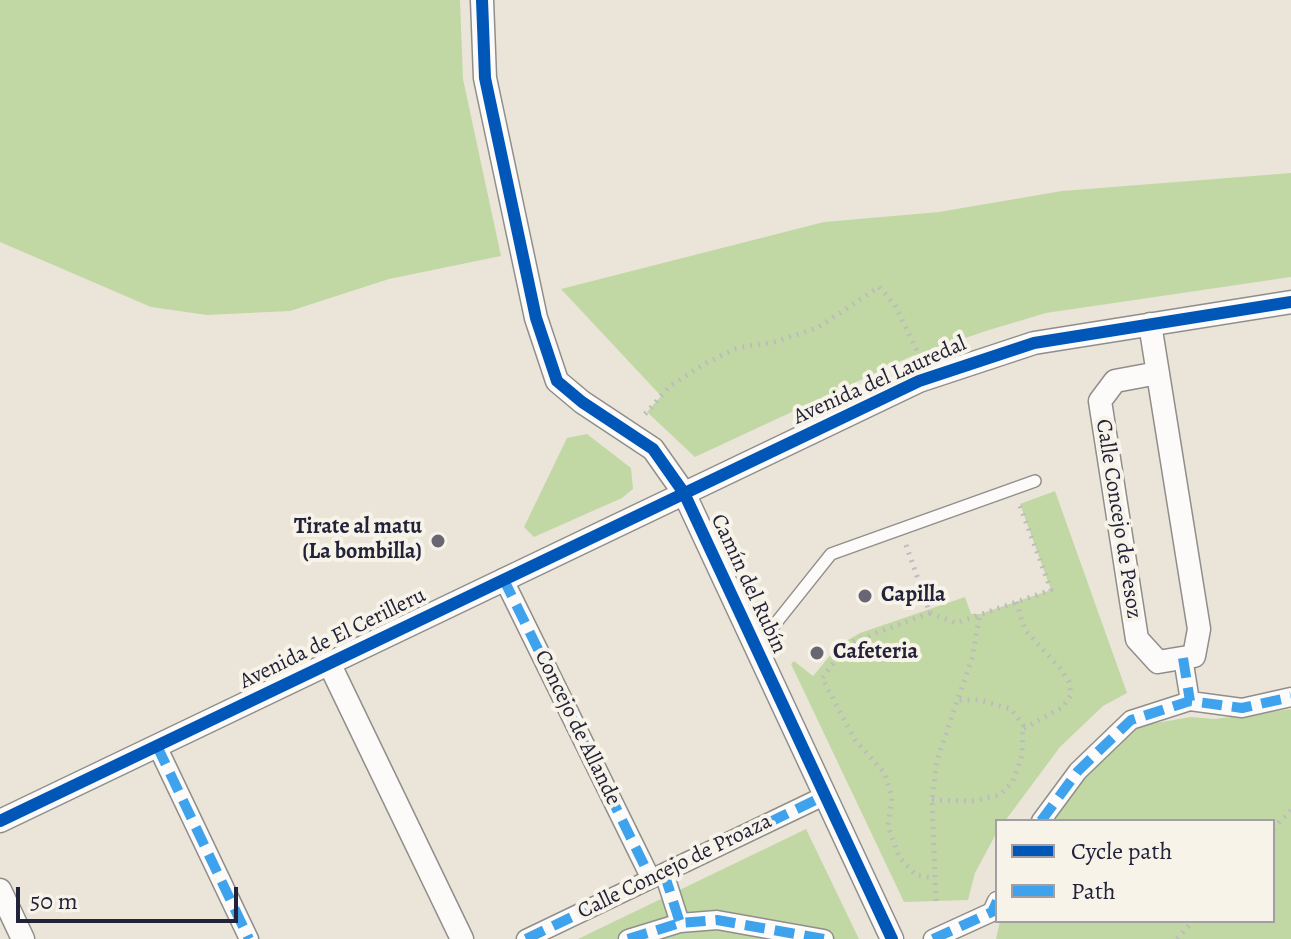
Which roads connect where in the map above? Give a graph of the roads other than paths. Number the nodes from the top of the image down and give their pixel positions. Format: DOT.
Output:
graph roads {
  1 [pos="482,0"];
  2 [pos="1291,302"];
  3 [pos="1150,324"];
  4 [pos="1158,373"];
  5 [pos="1035,481"];
  6 [pos="684,493"];
  7 [pos="503,578"];
  8 [pos="756,648"];
  9 [pos="1183,658"];
  10 [pos="329,663"];
  11 [pos="1291,697"];
  12 [pos="1190,701"];
  13 [pos="157,746"];
  14 [pos="824,796"];
  15 [pos="1042,819"];
  16 [pos="0,821"];
  17 [pos="657,876"];
  18 [pos="0,890"];
  19 [pos="995,905"];
  20 [pos="680,923"];
  21 [pos="23,939"];
  22 [pos="249,939"];
  23 [pos="462,939"];
  24 [pos="526,939"];
  25 [pos="628,939"];
  26 [pos="824,939"];
  27 [pos="892,939"];
  28 [pos="933,939"];
  1 -- 6 [label="street, Camín del Rubín"];
  2 -- 3 [label="street, Avenida del Lauredal"];
  3 -- 4 [label="street"];
  3 -- 6 [label="street, Avenida del Lauredal"];
  4 -- 9 [label="street"];
  4 -- 9 [label="street, Calle Concejo de Pesoz"];
  5 -- 8 [label="lane"];
  6 -- 7 [label="street, Avenida de El Cerilleru"];
  6 -- 8 [label="street, Camín del Rubín"];
  7 -- 10 [label="street, Avenida de El Cerilleru"];
  7 -- 17 [label="street, Concejo de Allande"];
  8 -- 14 [label="street, Camín del Rubín"];
  9 -- 12 [label="street"];
  10 -- 13 [label="street, Avenida de El Cerilleru"];
  10 -- 23 [label="street"];
  11 -- 12 [label="street"];
  12 -- 15 [label="street"];
  13 -- 16 [label="street, Avenida de El Cerilleru"];
  13 -- 22 [label="street"];
  14 -- 17 [label="street, Calle Concejo de Proaza"];
  14 -- 27 [label="street, Camín del Rubín"];
  17 -- 20 [label="street, Concejo de Allande"];
  17 -- 24 [label="street, Calle Concejo de Proaza"];
  18 -- 21 [label="street"];
  19 -- 28 [label="street"];
  20 -- 25 [label="street"];
  20 -- 26 [label="street"];
}
